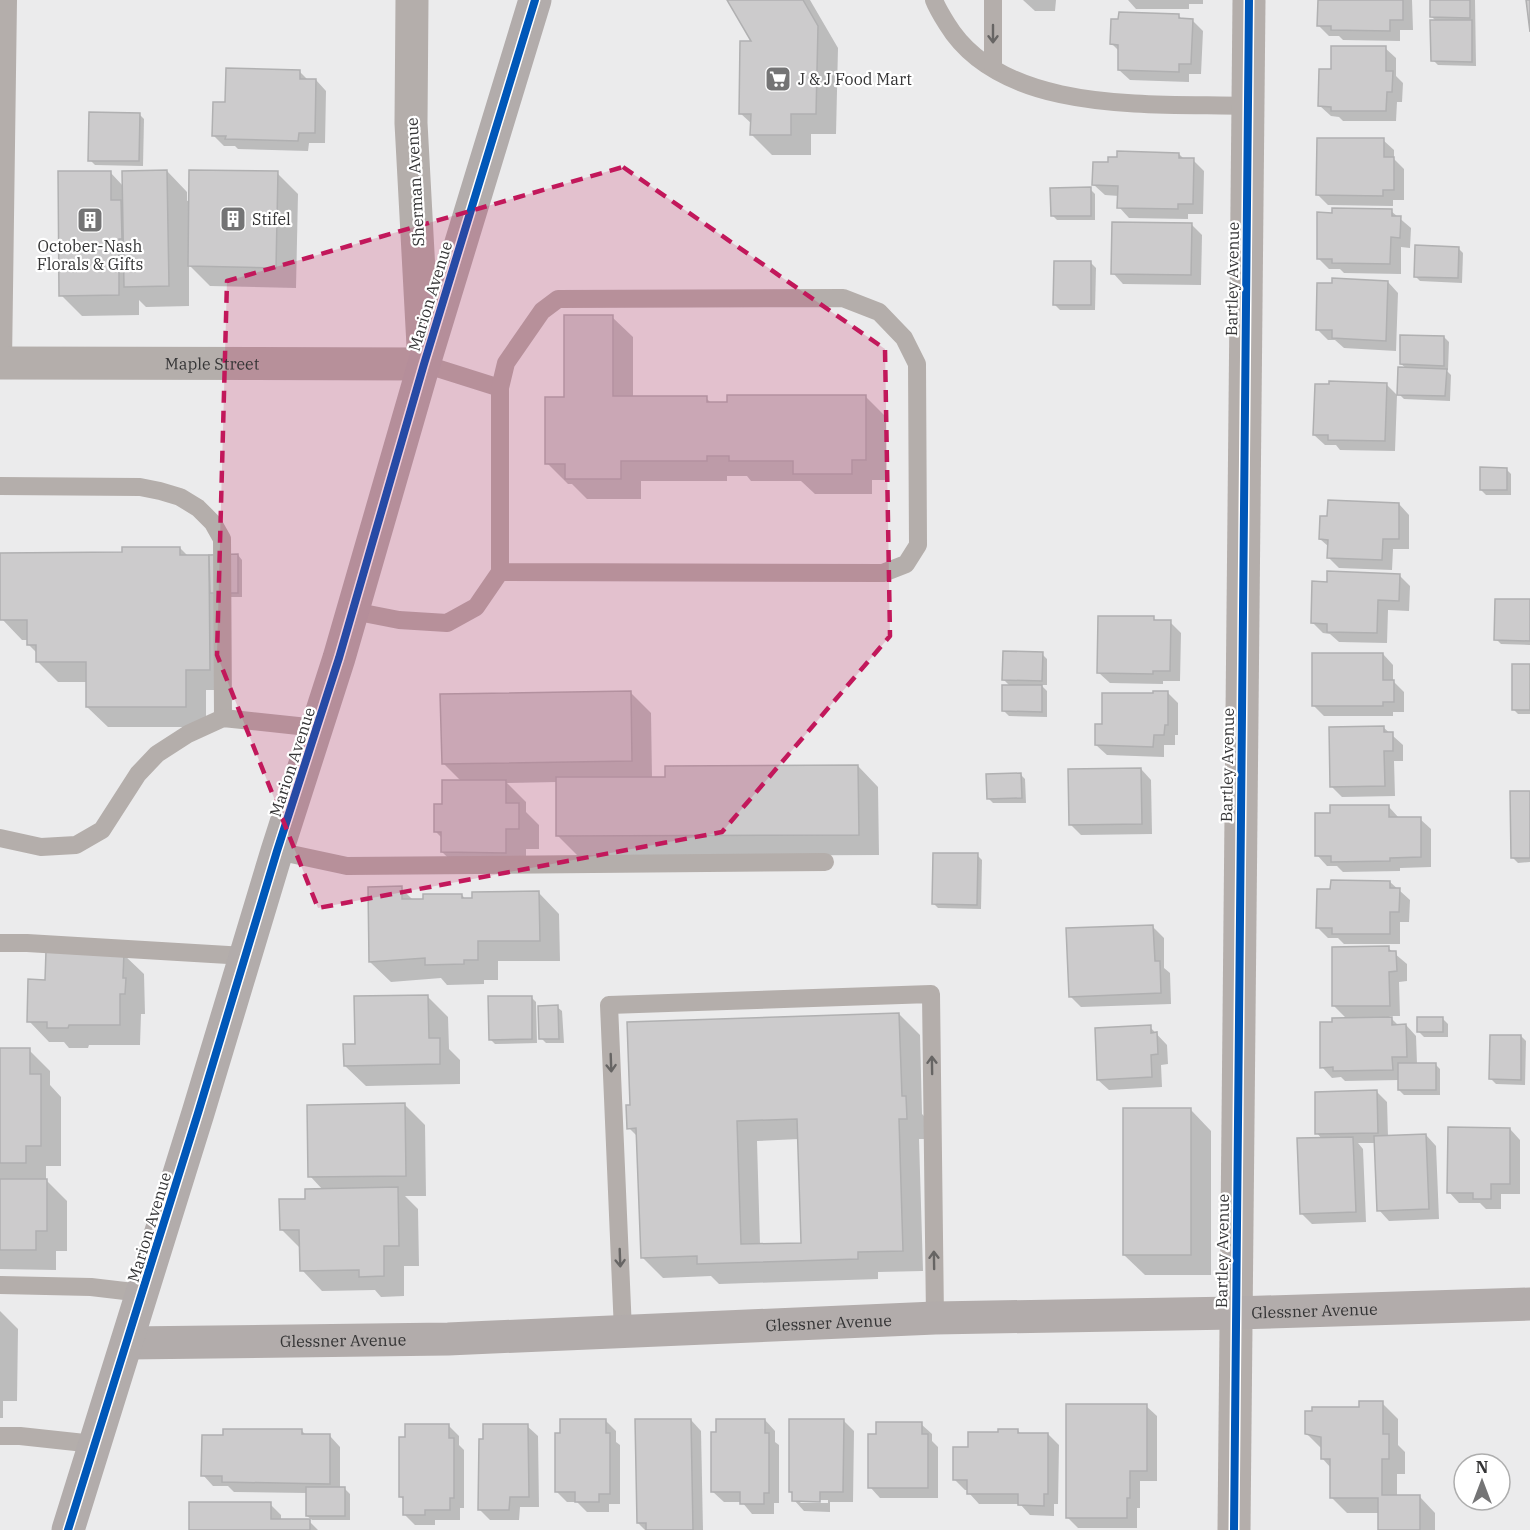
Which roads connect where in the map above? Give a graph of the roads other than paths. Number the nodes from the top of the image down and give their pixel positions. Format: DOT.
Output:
graph roads {
  1 [pos="8,0"];
  2 [pos="412,0"];
  3 [pos="933,0"];
  4 [pos="993,0"];
  5 [pos="1249,0"];
  6 [pos="530,1"];
  7 [pos="993,68"];
  8 [pos="1248,106"];
  9 [pos="1,363"];
  10 [pos="424,364"];
  11 [pos="500,388"];
  12 [pos="0,486"];
  13 [pos="500,572"];
  14 [pos="353,611"];
  15 [pos="223,718"];
  16 [pos="317,728"];
  17 [pos="0,838"];
  18 [pos="277,851"];
  19 [pos="825,862"];
  20 [pos="0,944"];
  21 [pos="245,956"];
  22 [pos="0,1285"];
  23 [pos="142,1293"];
  24 [pos="1530,1304"];
  25 [pos="1235,1313"];
  26 [pos="935,1318"];
  27 [pos="623,1331"];
  28 [pos="126,1343"];
  29 [pos="0,1436"];
  30 [pos="94,1444"];
  31 [pos="68,1530"];
  32 [pos="1234,1530"];
  1 -- 9 [label="lane"];
  2 -- 10 [label="street, Sherman Avenue"];
  3 -- 7 [label="lane"];
  4 -- 7 [label="lane, one-way"];
  5 -- 8 [label="street, Bartley Avenue"];
  6 -- 10 [label="street, Marion Avenue"];
  7 -- 8 [label="lane"];
  8 -- 25 [label="street, Bartley Avenue"];
  9 -- 10 [label="street, Maple Street"];
  10 -- 11 [label="lane"];
  10 -- 14 [label="street, Marion Avenue"];
  11 -- 13 [label="lane"];
  11 -- 13 [label="lane"];
  12 -- 15 [label="lane"];
  13 -- 14 [label="lane"];
  14 -- 16 [label="street, Marion Avenue"];
  15 -- 16 [label="lane"];
  15 -- 17 [label="lane"];
  16 -- 18 [label="street, Marion Avenue"];
  18 -- 19 [label="lane"];
  18 -- 21 [label="street, Marion Avenue"];
  20 -- 21 [label="lane"];
  21 -- 23 [label="street, Marion Avenue"];
  22 -- 23 [label="lane"];
  23 -- 28 [label="street, Marion Avenue"];
  24 -- 25 [label="street, Glessner Avenue"];
  25 -- 26 [label="street, Glessner Avenue"];
  25 -- 32 [label="street, Bartley Avenue"];
  26 -- 27 [label="street, Glessner Avenue"];
  26 -- 27 [label="lane, one-way"];
  27 -- 28 [label="street, Glessner Avenue"];
  28 -- 30 [label="street, Marion Avenue"];
  29 -- 30 [label="lane"];
  30 -- 31 [label="street, Marion Avenue"];
}
